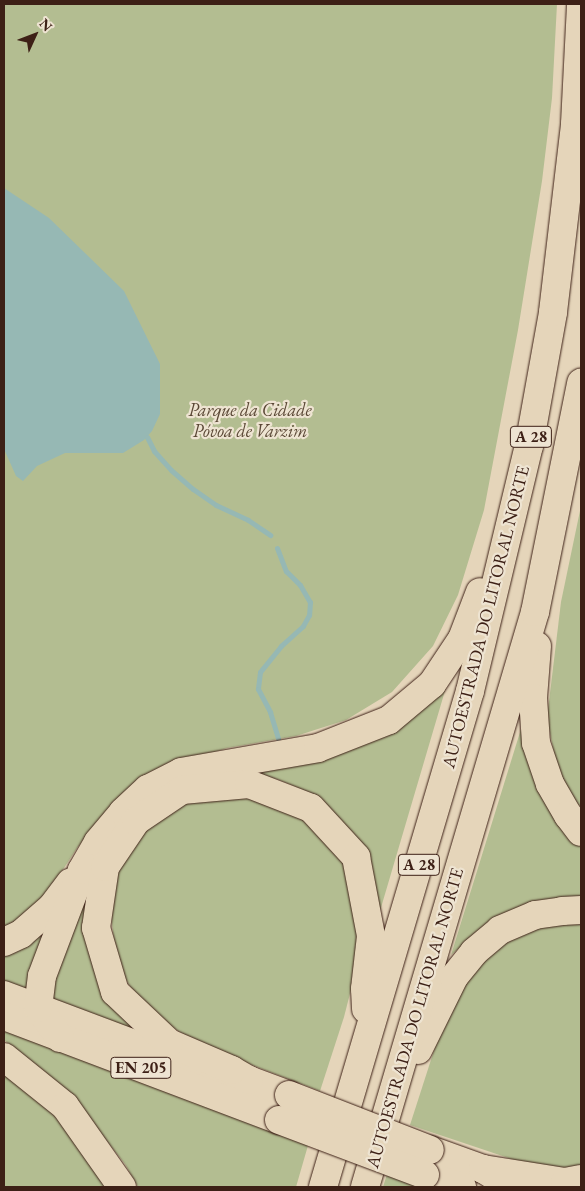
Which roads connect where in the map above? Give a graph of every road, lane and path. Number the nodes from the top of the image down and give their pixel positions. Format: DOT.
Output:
graph roads {
  1 [pos="581,4"];
  2 [pos="581,383"];
  3 [pos="503,560"];
  4 [pos="536,612"];
  5 [pos="581,832"];
  6 [pos="82,870"];
  7 [pos="581,910"];
  8 [pos="4,942"];
  9 [pos="4,995"];
  10 [pos="38,1008"];
  11 [pos="4,1016"];
  12 [pos="60,1038"];
  13 [pos="368,1038"];
  14 [pos="4,1057"];
  15 [pos="249,1080"];
  16 [pos="395,1087"];
  17 [pos="427,1162"];
  18 [pos="483,1169"];
  19 [pos="581,1179"];
  20 [pos="122,1187"];
  21 [pos="323,1187"];
  22 [pos="365,1187"];
  23 [pos="462,1187"];
  24 [pos="518,1187"];
  1 -- 3 [label="main road, AUTOESTRADA DO LITORAL NORTE / A 28"];
  2 -- 4 [label="main road, AUTOESTRADA DO LITORAL NORTE / A 28"];
  3 -- 6 [label="main road"];
  3 -- 13 [label="main road, AUTOESTRADA DO LITORAL NORTE / A 28"];
  4 -- 5 [label="main road"];
  4 -- 16 [label="main road, AUTOESTRADA DO LITORAL NORTE / A 28"];
  6 -- 8 [label="main road"];
  6 -- 10 [label="main road"];
  7 -- 16 [label="main road"];
  9 -- 10 [label="main road, EN 205"];
  10 -- 12 [label="main road"];
  10 -- 15 [label="main road, EN 205"];
  11 -- 12 [label="main road, EN 205"];
  12 -- 17 [label="main road, EN 205, bridge"];
  13 -- 15 [label="main road"];
  13 -- 21 [label="main road, AUTOESTRADA DO LITORAL NORTE / A 28"];
  14 -- 20 [label="main road"];
  15 -- 17 [label="main road, EN 205, bridge"];
  16 -- 22 [label="main road, AUTOESTRADA DO LITORAL NORTE / A 28"];
  17 -- 18 [label="main road, EN 205"];
  17 -- 23 [label="main road, EN 205"];
  18 -- 19 [label="main road"];
  18 -- 24 [label="main road, EN 205"];
}
